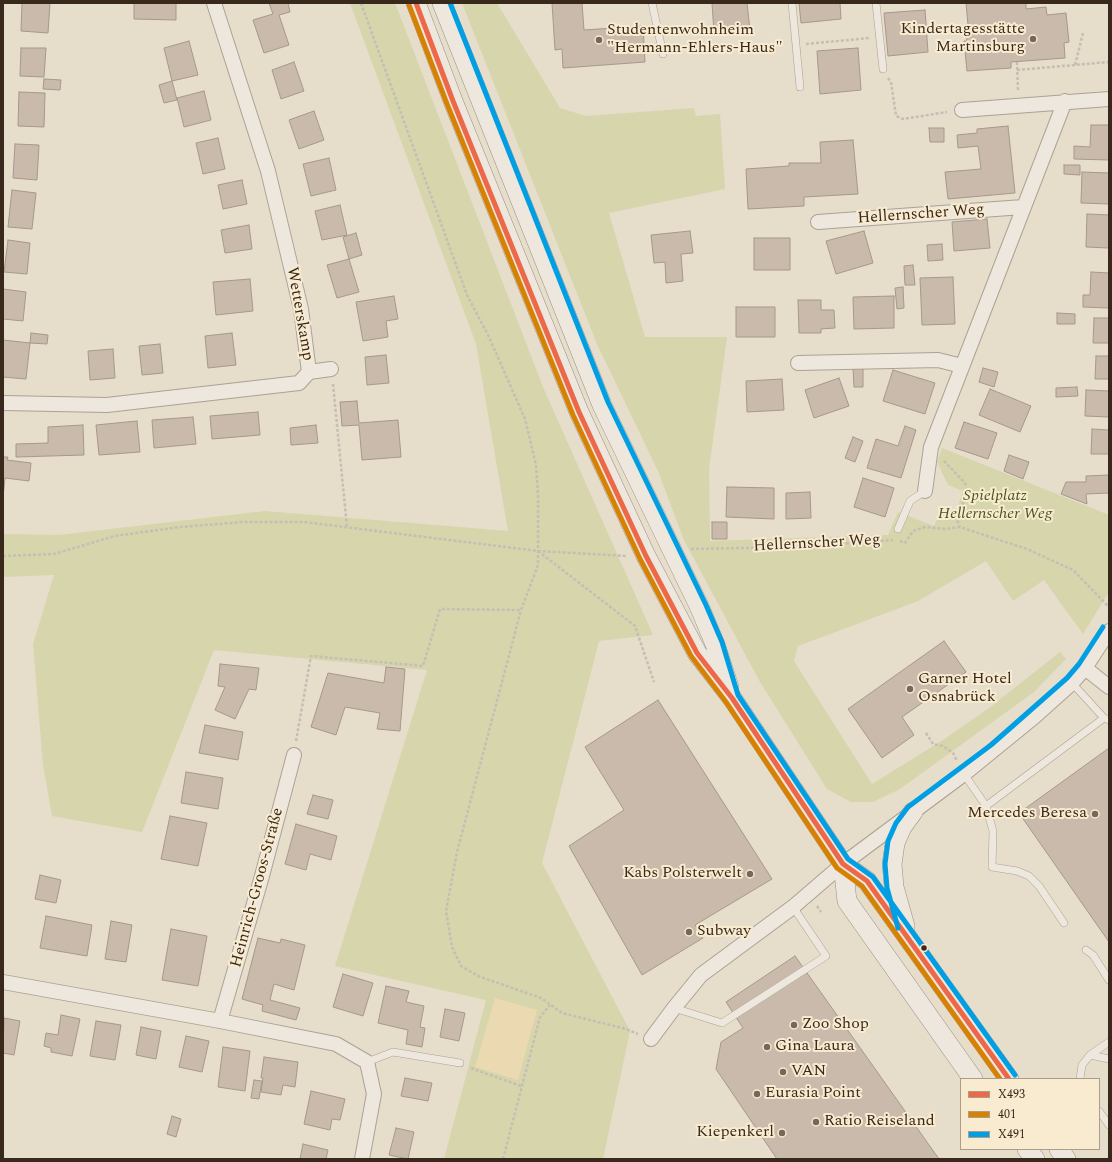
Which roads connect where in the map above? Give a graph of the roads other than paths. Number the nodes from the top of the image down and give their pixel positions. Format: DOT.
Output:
graph roads {
  1 [pos="214,3"];
  2 [pos="416,3"];
  3 [pos="442,3"];
  4 [pos="652,3"];
  5 [pos="792,3"];
  6 [pos="876,3"];
  7 [pos="664,54"];
  8 [pos="882,70"];
  9 [pos="800,87"];
  10 [pos="1109,99"];
  11 [pos="1065,101"];
  12 [pos="962,110"];
  13 [pos="1023,207"];
  14 [pos="818,222"];
  15 [pos="798,363"];
  16 [pos="962,366"];
  17 [pos="331,370"];
  18 [pos="309,372"];
  19 [pos="3,403"];
  20 [pos="925,491"];
  21 [pos="898,529"];
  22 [pos="1109,631"];
  23 [pos="1085,668"];
  24 [pos="1072,683"];
  25 [pos="1109,687"];
  26 [pos="732,698"];
  27 [pos="1107,719"];
  28 [pos="294,755"];
  29 [pos="964,774"];
  30 [pos="986,806"];
  31 [pos="913,812"];
  32 [pos="843,864"];
  33 [pos="793,907"];
  34 [pos="1064,923"];
  35 [pos="908,939"];
  36 [pos="1086,950"];
  37 [pos="1109,980"];
  38 [pos="3,982"];
  39 [pos="674,1008"];
  40 [pos="220,1021"];
  41 [pos="651,1039"];
  42 [pos="1109,1042"];
  43 [pos="1090,1055"];
  44 [pos="1109,1059"];
  45 [pos="367,1062"];
  46 [pos="460,1063"];
  47 [pos="972,1078"];
  48 [pos="1008,1078"];
  49 [pos="1080,1078"];
  50 [pos="1100,1112"];
  51 [pos="1109,1125"];
  52 [pos="1028,1150"];
  53 [pos="1060,1150"];
  54 [pos="362,1159"];
  55 [pos="1035,1159"];
  56 [pos="1066,1159"];
  1 -- 18 [label="street, Wetterskamp"];
  2 -- 26 [label="main road"];
  3 -- 26 [label="main road"];
  4 -- 7 [label="lane"];
  5 -- 9 [label="lane"];
  6 -- 8 [label="lane"];
  10 -- 11 [label="street"];
  11 -- 12 [label="street"];
  11 -- 13 [label="street, Hellernscher Weg"];
  13 -- 14 [label="street, Hellernscher Weg"];
  13 -- 16 [label="street, Hellernscher Weg"];
  15 -- 16 [label="street"];
  16 -- 20 [label="street, Hellernscher Weg"];
  17 -- 18 [label="street"];
  18 -- 19 [label="street, Wetterskamp"];
  20 -- 21 [label="lane, Hellernscher Weg"];
  22 -- 23 [label="street"];
  23 -- 24 [label="street"];
  23 -- 25 [label="street"];
  24 -- 27 [label="lane"];
  24 -- 29 [label="street"];
  26 -- 32 [label="main road"];
  27 -- 30 [label="lane"];
  28 -- 40 [label="street, Heinrich-Groos-Straße"];
  29 -- 30 [label="lane"];
  29 -- 31 [label="street"];
  30 -- 34 [label="lane"];
  31 -- 32 [label="street"];
  31 -- 35 [label="main road"];
  32 -- 33 [label="street"];
  32 -- 35 [label="main road"];
  32 -- 47 [label="main road"];
  33 -- 39 [label="street"];
  33 -- 39 [label="lane"];
  35 -- 48 [label="main road"];
  36 -- 37 [label="lane"];
  38 -- 40 [label="street"];
  39 -- 41 [label="street"];
  40 -- 45 [label="street"];
  42 -- 43 [label="lane"];
  43 -- 44 [label="lane"];
  43 -- 49 [label="lane"];
  45 -- 46 [label="lane"];
  45 -- 54 [label="street"];
  50 -- 51 [label="lane"];
  52 -- 55 [label="main road"];
  53 -- 56 [label="main road"];
}
